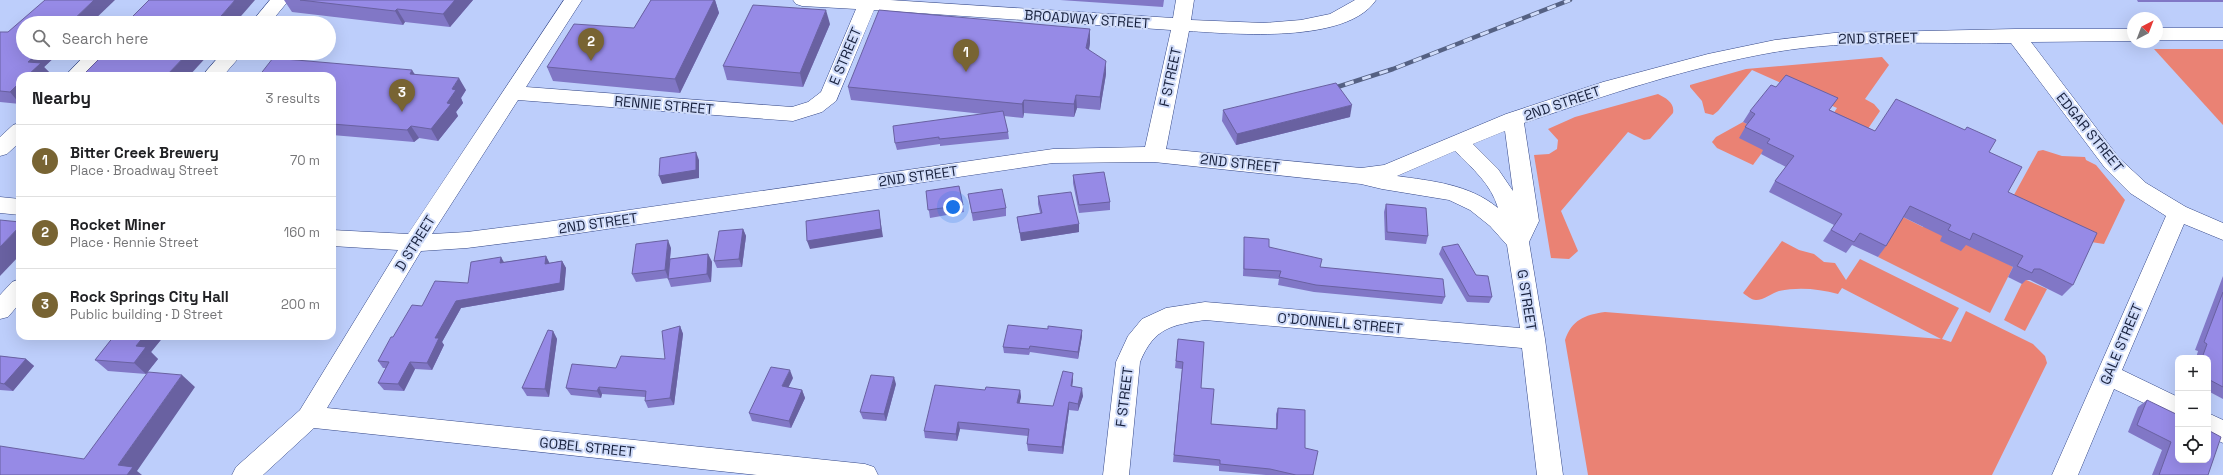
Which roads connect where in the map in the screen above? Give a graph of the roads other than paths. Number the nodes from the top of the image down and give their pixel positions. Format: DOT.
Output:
graph roads {
  1 [pos="280,0"];
  2 [pos="573,0"];
  3 [pos="802,0"];
  4 [pos="1185,0"];
  5 [pos="1367,0"];
  6 [pos="868,2"];
  7 [pos="266,16"];
  8 [pos="1181,25"];
  9 [pos="2163,34"];
  10 [pos="2223,34"];
  11 [pos="2015,35"];
  12 [pos="2127,35"];
  13 [pos="91,60"];
  14 [pos="227,60"];
  15 [pos="79,72"];
  16 [pos="216,72"];
  17 [pos="512,93"];
  18 [pos="815,107"];
  19 [pos="1512,119"];
  20 [pos="16,134"];
  21 [pos="1459,143"];
  22 [pos="0,149"];
  23 [pos="1154,154"];
  24 [pos="1361,176"];
  25 [pos="0,205"];
  26 [pos="16,207"];
  27 [pos="2178,213"];
  28 [pos="2223,232"];
  29 [pos="336,238"];
  30 [pos="1518,242"];
  31 [pos="414,243"];
  32 [pos="16,292"];
  33 [pos="0,310"];
  34 [pos="1150,326"];
  35 [pos="1533,339"];
  36 [pos="2108,374"];
  37 [pos="2175,408"];
  38 [pos="310,417"];
  39 [pos="2211,426"];
  40 [pos="2223,432"];
  41 [pos="696,467"];
  42 [pos="245,475"];
  43 [pos="866,475"];
  44 [pos="1116,475"];
  45 [pos="1550,475"];
  46 [pos="2065,475"];
  1 -- 7 [label="street"];
  2 -- 17 [label="street, D STREET"];
  3 -- 6 [label="street, BROADWAY STREET"];
  4 -- 8 [label="street, F STREET"];
  5 -- 8 [label="street, BROADWAY STREET"];
  6 -- 8 [label="street, BROADWAY STREET"];
  6 -- 18 [label="street, E STREET"];
  8 -- 23 [label="street, F STREET"];
  9 -- 10 [label="street"];
  11 -- 12 [label="street, 2ND STREET"];
  11 -- 19 [label="street, 2ND STREET"];
  11 -- 27 [label="street, EDGAR STREET"];
  13 -- 15 [label="street"];
  14 -- 16 [label="street"];
  17 -- 18 [label="street, RENNIE STREET"];
  17 -- 31 [label="street, D STREET"];
  19 -- 21 [label="street, 2ND STREET"];
  19 -- 30 [label="street"];
  20 -- 22 [label="street"];
  21 -- 24 [label="street, 2ND STREET"];
  21 -- 30 [label="street, G STREET"];
  23 -- 24 [label="street, 2ND STREET"];
  23 -- 31 [label="street, 2ND STREET"];
  24 -- 30 [label="street"];
  25 -- 26 [label="street"];
  27 -- 28 [label="street, EDGAR STREET"];
  27 -- 36 [label="street, GALE STREET"];
  29 -- 31 [label="street, 2ND STREET"];
  30 -- 35 [label="street, G STREET"];
  31 -- 38 [label="street, D STREET"];
  32 -- 33 [label="street"];
  34 -- 35 [label="street, O'DONNELL STREET"];
  34 -- 44 [label="street, F STREET"];
  35 -- 45 [label="street, G STREET"];
  36 -- 37 [label="street"];
  36 -- 46 [label="street, GALE STREET"];
  38 -- 41 [label="street, GOBEL STREET"];
  38 -- 42 [label="street, D STREET"];
  39 -- 40 [label="street"];
  41 -- 43 [label="street, GOBEL STREET"];
}
